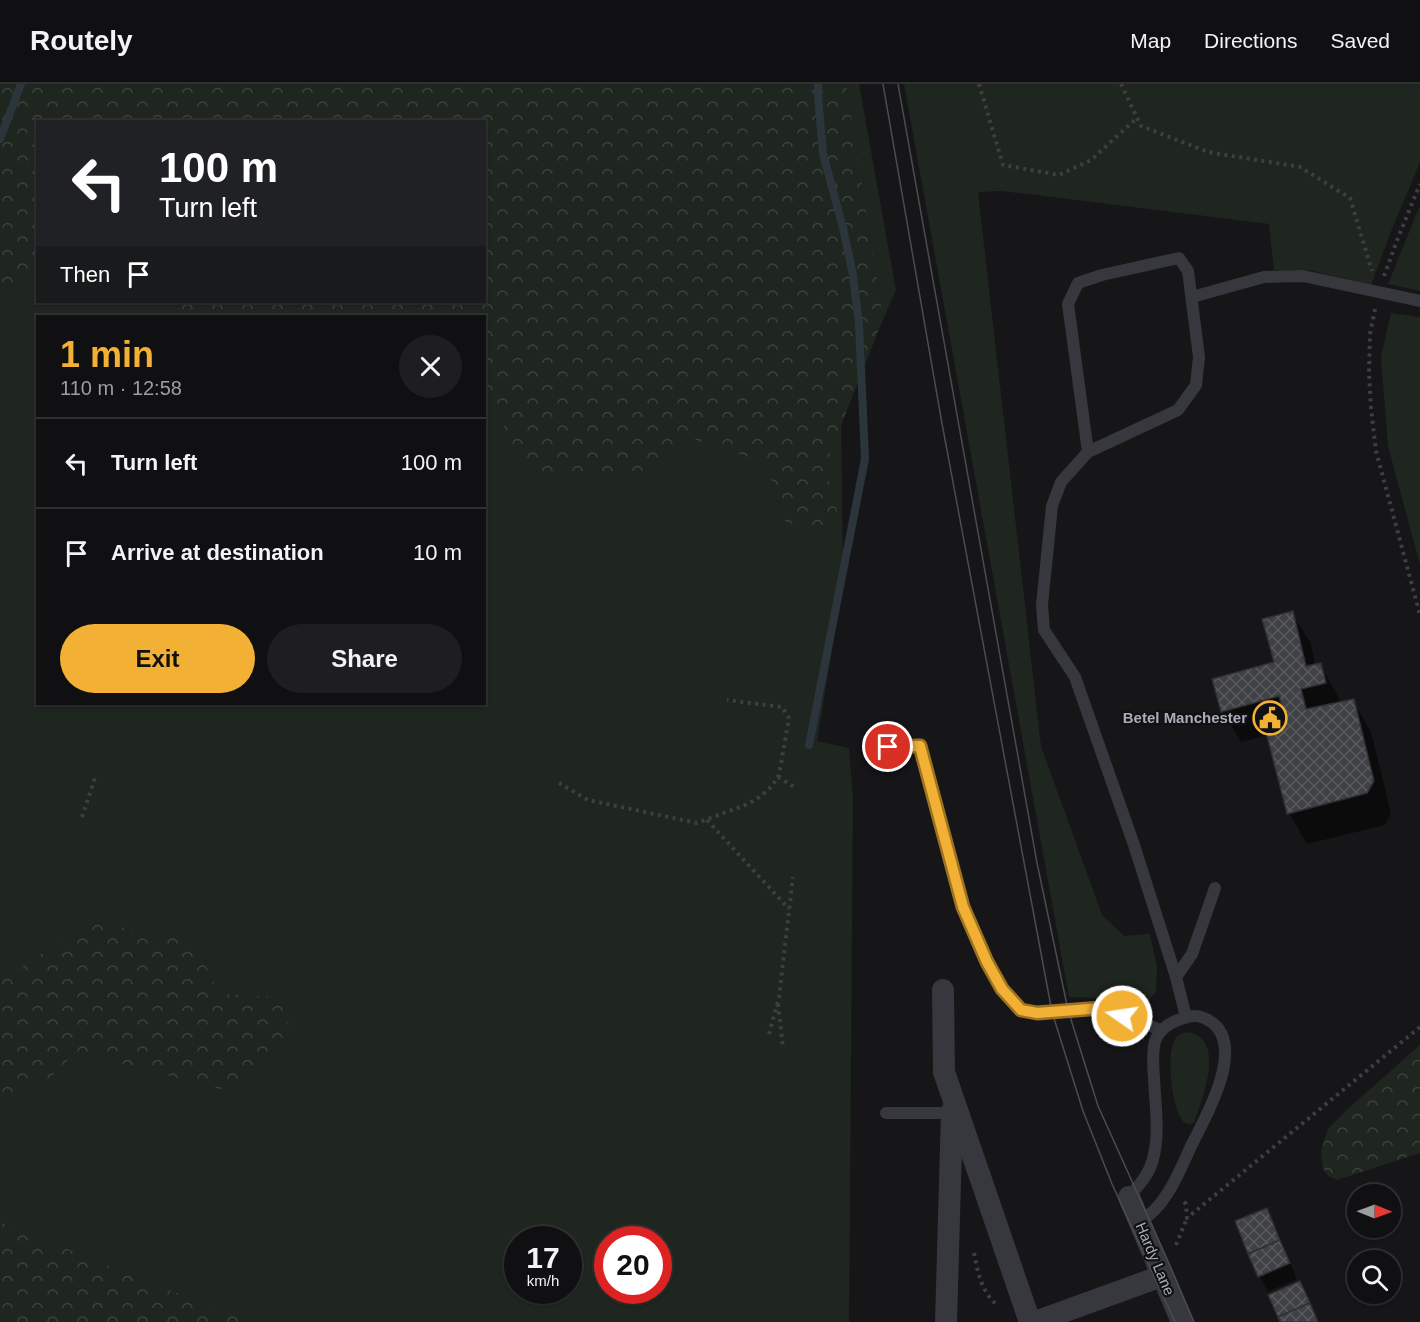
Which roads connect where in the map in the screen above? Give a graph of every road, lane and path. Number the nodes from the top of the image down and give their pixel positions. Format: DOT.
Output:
graph roads {
  1 [pos="979,84"];
  2 [pos="1121,84"];
  3 [pos="1137,118"];
  4 [pos="1420,184"];
  5 [pos="1379,292"];
  6 [pos="1192,297"];
  7 [pos="1420,301"];
  8 [pos="1088,452"];
  9 [pos="1420,615"];
  10 [pos="727,700"];
  11 [pos="872,748"];
  12 [pos="96,775"];
  13 [pos="778,777"];
  14 [pos="559,783"];
  15 [pos="796,788"];
  16 [pos="82,817"];
  17 [pos="707,819"];
  18 [pos="793,878"];
  19 [pos="1215,888"];
  20 [pos="789,909"];
  21 [pos="1176,977"];
  22 [pos="943,990"];
  23 [pos="778,999"];
  24 [pos="1186,1017"];
  25 [pos="1420,1027"];
  26 [pos="1161,1030"];
  27 [pos="769,1034"];
  28 [pos="783,1048"];
  29 [pos="952,1105"];
  30 [pos="886,1113"];
  31 [pos="1170,1189"];
  32 [pos="1128,1197"];
  33 [pos="1139,1222"];
  34 [pos="1162,1275"];
  35 [pos="946,1322"];
  36 [pos="1030,1322"];
  37 [pos="1035,1322"];
  38 [pos="1182,1322"];
  1 -- 3 [label="path"];
  2 -- 3 [label="path"];
  3 -- 5 [label="path"];
  4 -- 5 [label="path"];
  5 -- 6 [label="lane"];
  5 -- 7 [label="lane"];
  5 -- 9 [label="path"];
  6 -- 8 [label="lane"];
  6 -- 8 [label="lane"];
  8 -- 21 [label="lane"];
  10 -- 13 [label="path"];
  11 -- 26 [label="lane"];
  12 -- 16 [label="path"];
  13 -- 15 [label="path"];
  13 -- 17 [label="path"];
  14 -- 17 [label="path"];
  17 -- 20 [label="path"];
  18 -- 20 [label="path"];
  19 -- 21 [label="lane"];
  20 -- 23 [label="path"];
  21 -- 24 [label="lane"];
  22 -- 29 [label="street"];
  23 -- 27 [label="path"];
  23 -- 28 [label="path"];
  24 -- 26 [label="lane"];
  24 -- 31 [label="lane"];
  25 -- 31 [label="path"];
  26 -- 32 [label="lane"];
  29 -- 30 [label="lane"];
  29 -- 35 [label="street"];
  29 -- 36 [label="street"];
  31 -- 33 [label="lane"];
  32 -- 33 [label="street, Hardy Lane"];
  33 -- 34 [label="street, Hardy Lane"];
  34 -- 37 [label="street"];
  34 -- 38 [label="street, Hardy Lane"];
}
